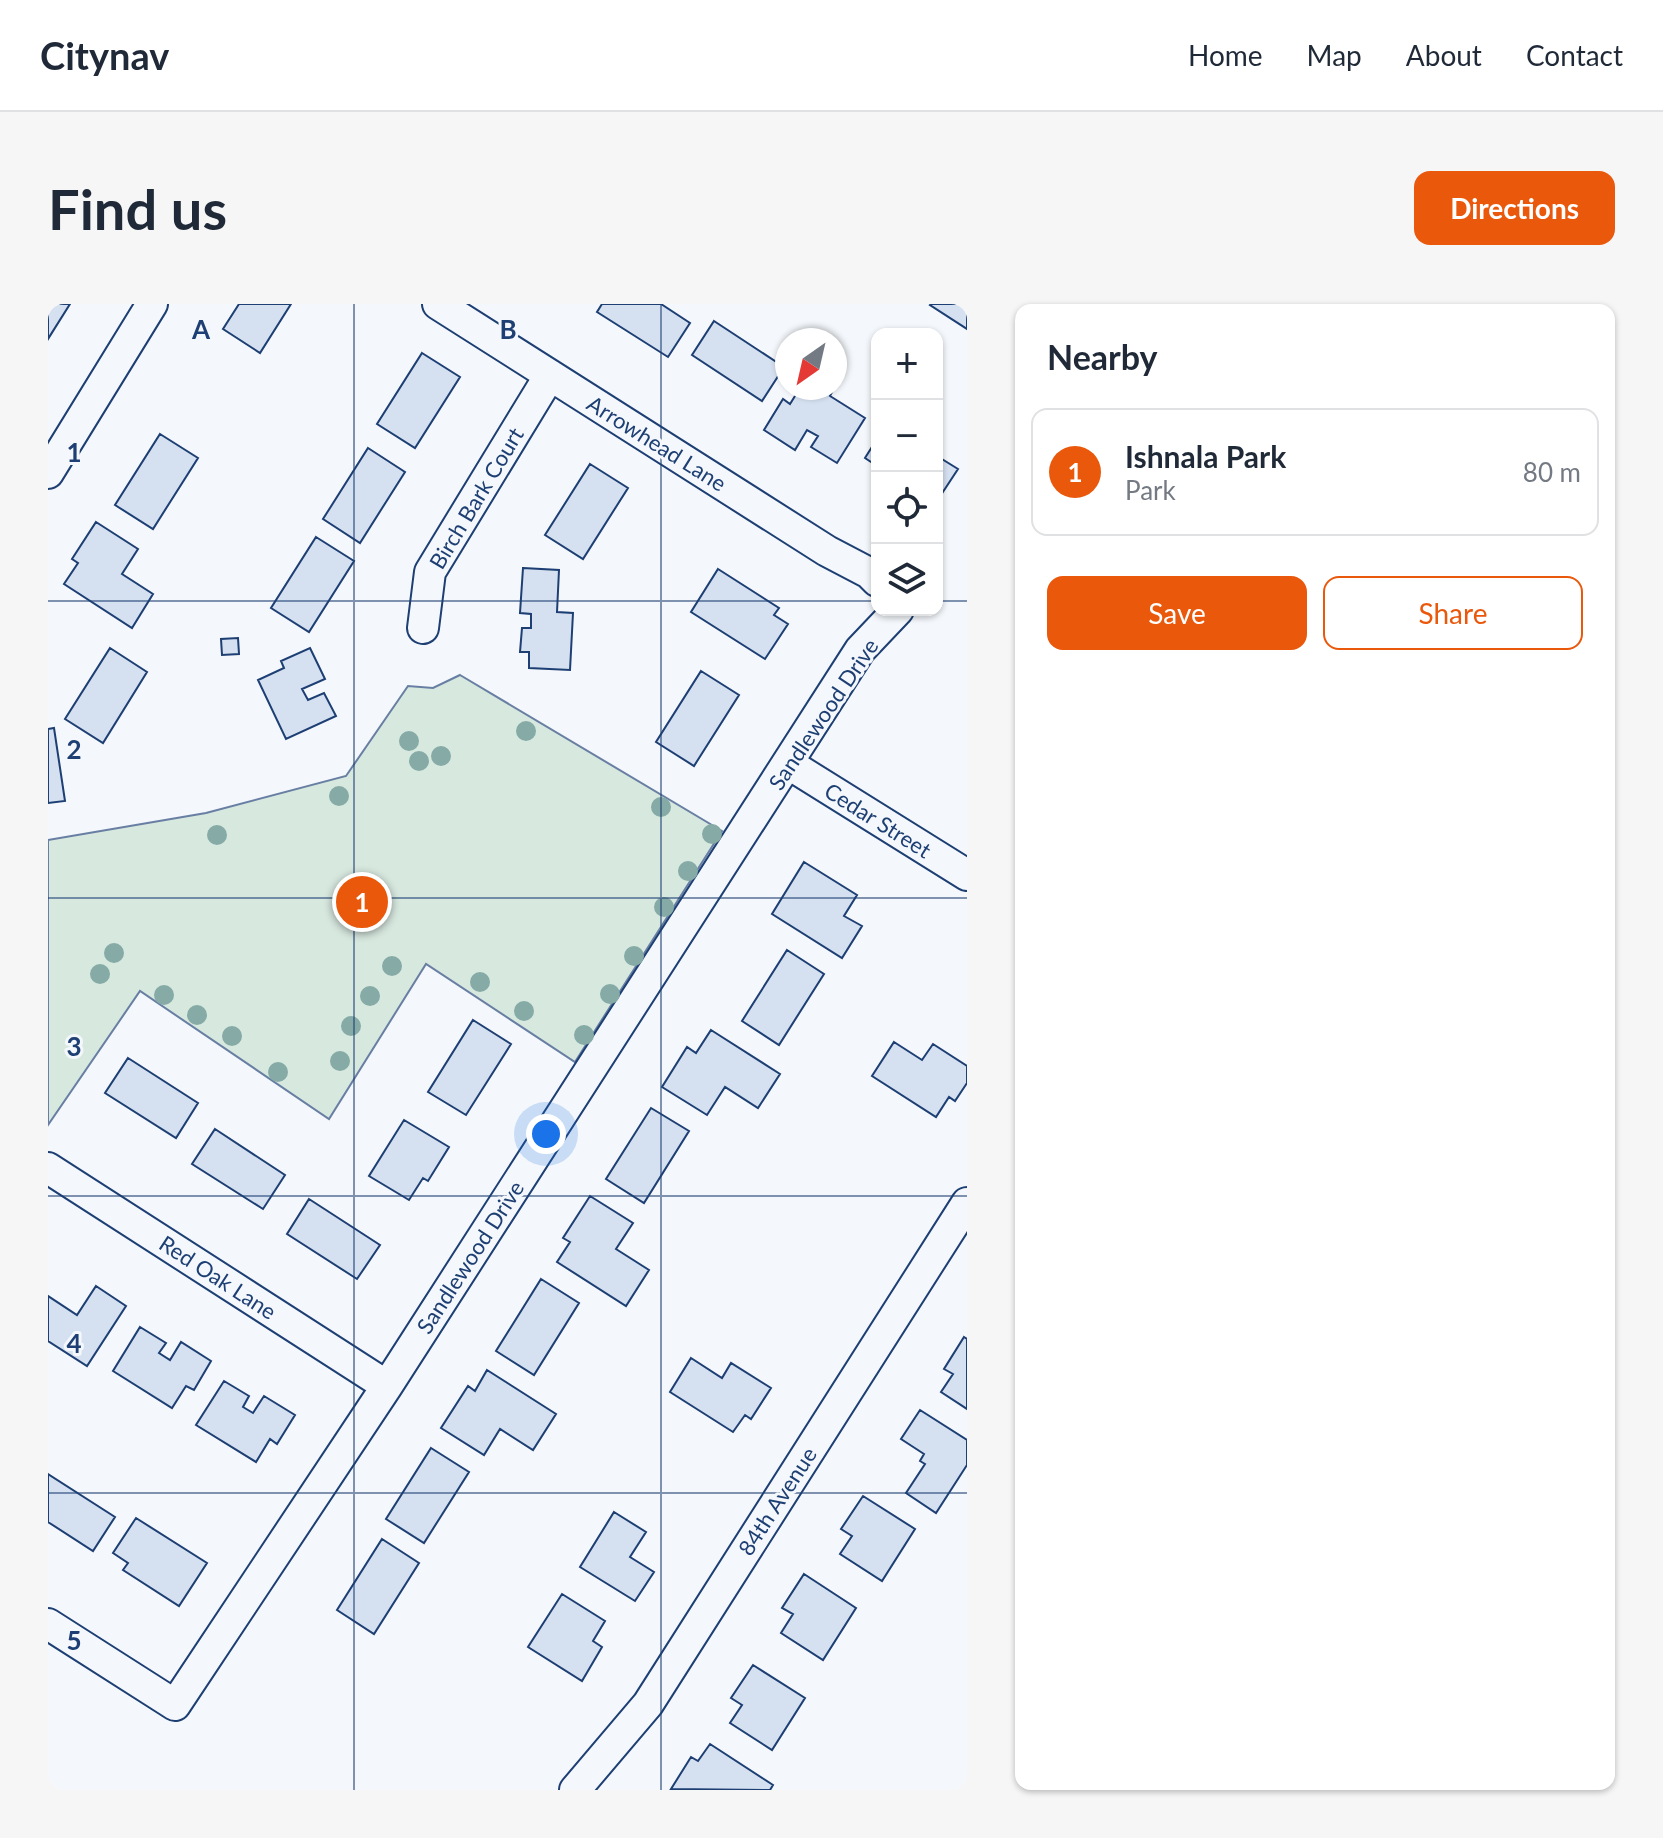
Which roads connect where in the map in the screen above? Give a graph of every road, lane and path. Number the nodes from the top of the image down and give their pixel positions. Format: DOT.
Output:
graph roads {
  1 [pos="152,304"];
  2 [pos="438,304"];
  3 [pos="550,375"];
  4 [pos="48,473"];
  5 [pos="871,575"];
  6 [pos="892,616"];
  7 [pos="423,628"];
  8 [pos="789,764"];
  9 [pos="967,875"];
  10 [pos="48,1168"];
  11 [pos="967,1203"];
  12 [pos="387,1386"];
  13 [pos="48,1624"];
  14 [pos="575,1790"];
  1 -- 4 [label="street"];
  2 -- 3 [label="street, Arrowhead Lane"];
  3 -- 5 [label="street, Arrowhead Lane"];
  3 -- 7 [label="street, Birch Bark Court"];
  6 -- 8 [label="street, Sandlewood Drive"];
  8 -- 9 [label="street, Cedar Street"];
  8 -- 12 [label="street, Sandlewood Drive"];
  10 -- 12 [label="street, Red Oak Lane"];
  11 -- 14 [label="street, 84th Avenue"];
  12 -- 13 [label="street, Sandlewood Drive"];
}
